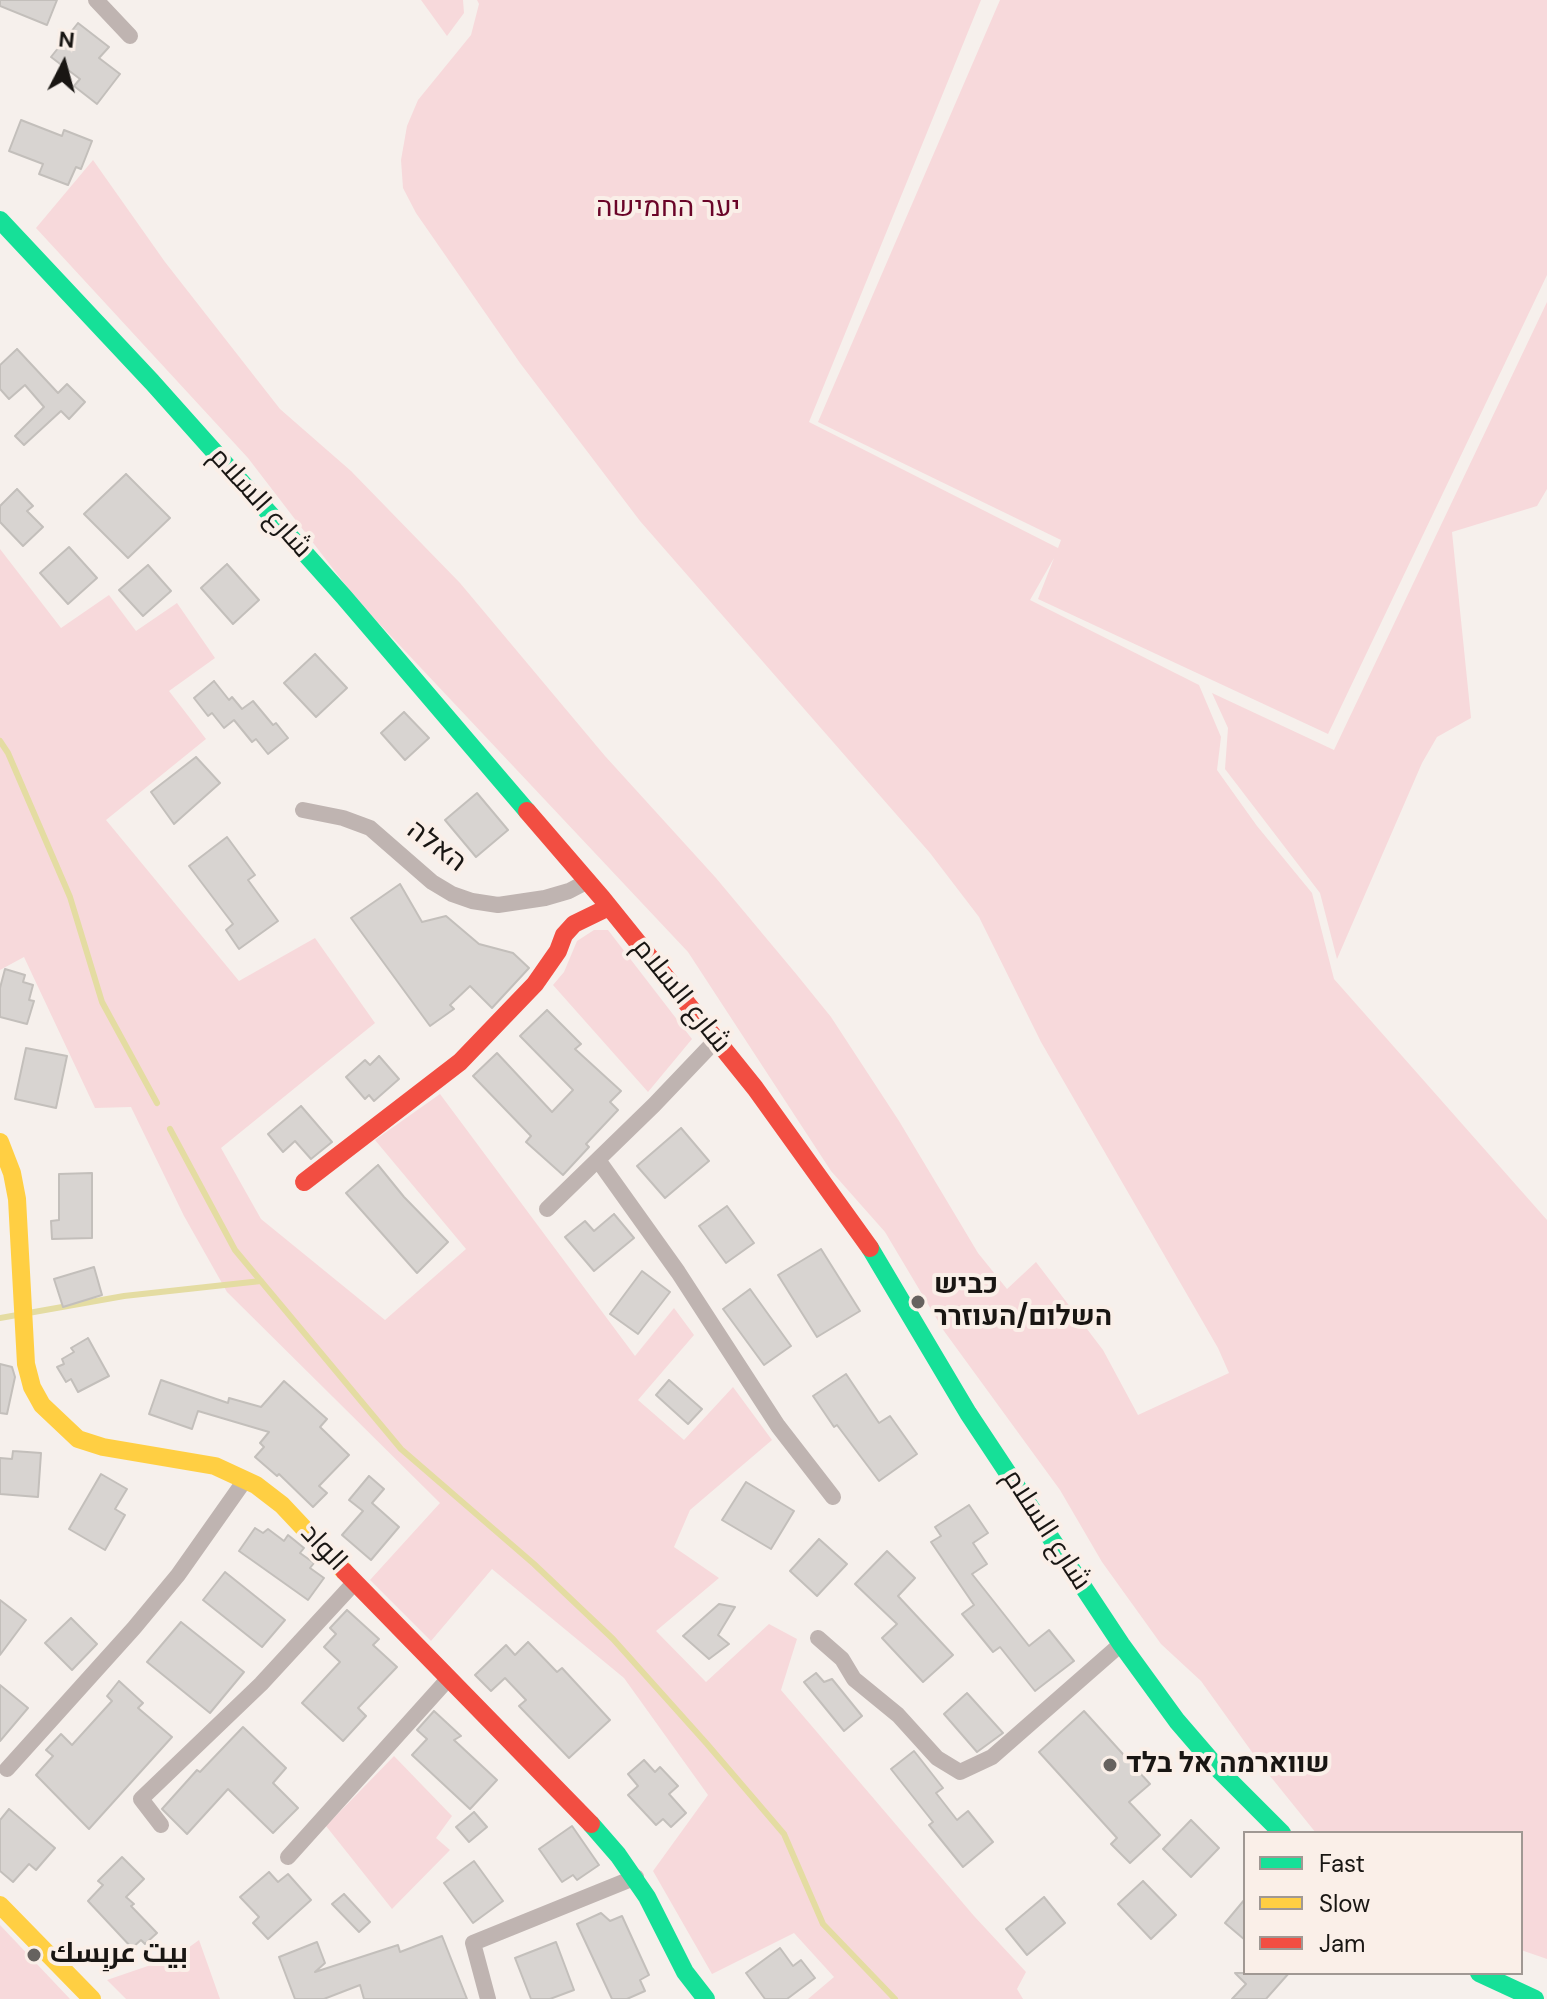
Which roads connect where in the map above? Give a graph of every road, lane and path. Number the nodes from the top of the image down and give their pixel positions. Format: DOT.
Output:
graph roads {
  1 [pos="96,0"];
  2 [pos="130,36"];
  3 [pos="0,220"];
  4 [pos="303,810"];
  5 [pos="588,881"];
  6 [pos="609,907"];
  7 [pos="716,1040"];
  8 [pos="0,1142"];
  9 [pos="598,1160"];
  10 [pos="304,1182"];
  11 [pos="547,1209"];
  12 [pos="245,1480"];
  13 [pos="833,1497"];
  14 [pos="355,1582"];
  15 [pos="818,1638"];
  16 [pos="1121,1644"];
  17 [pos="449,1678"];
  18 [pos="7,1769"];
  19 [pos="161,1825"];
  20 [pos="1280,1831"];
  21 [pos="288,1857"];
  22 [pos="636,1877"];
  23 [pos="0,1905"];
  24 [pos="1483,1975"];
  25 [pos="92,1999"];
  26 [pos="488,1999"];
  27 [pos="706,1999"];
  28 [pos="1535,1999"];
  1 -- 2 [label="street"];
  3 -- 5 [label="main road, شارع السلام"];
  4 -- 5 [label="street, האלה"];
  5 -- 6 [label="main road, شارع السلام"];
  6 -- 7 [label="main road, شارع السلام"];
  6 -- 10 [label="main road"];
  7 -- 9 [label="street"];
  7 -- 16 [label="main road, شارع السلام"];
  8 -- 12 [label="main road, الواد"];
  9 -- 11 [label="street"];
  9 -- 13 [label="street"];
  12 -- 14 [label="main road, الواد"];
  12 -- 18 [label="street"];
  14 -- 17 [label="main road, الواد"];
  14 -- 19 [label="street"];
  15 -- 16 [label="street"];
  16 -- 20 [label="main road, شارع السلام"];
  17 -- 21 [label="street"];
  17 -- 22 [label="main road, الواد"];
  22 -- 26 [label="street"];
  22 -- 27 [label="main road, الواد"];
  23 -- 25 [label="main road"];
  24 -- 28 [label="main road"];
}
